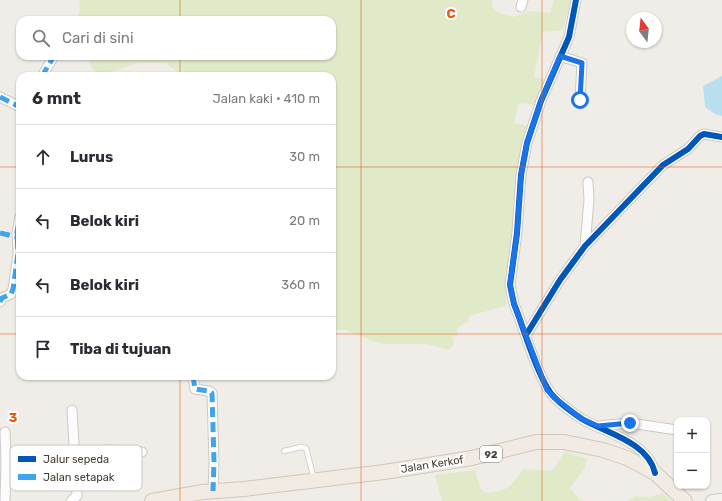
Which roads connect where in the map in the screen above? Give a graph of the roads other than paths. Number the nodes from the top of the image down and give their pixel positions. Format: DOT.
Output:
graph roads {
  1 [pos="576,0"];
  2 [pos="560,56"];
  3 [pos="52,60"];
  4 [pos="44,72"];
  5 [pos="0,97"];
  6 [pos="580,100"];
  7 [pos="16,103"];
  8 [pos="722,137"];
  9 [pos="588,182"];
  10 [pos="585,246"];
  11 [pos="16,268"];
  12 [pos="0,302"];
  13 [pos="526,335"];
  14 [pos="194,380"];
  15 [pos="72,410"];
  16 [pos="598,426"];
  17 [pos="674,430"];
  18 [pos="5,432"];
  19 [pos="74,445"];
  20 [pos="284,451"];
  21 [pos="655,473"];
  22 [pos="314,480"];
  23 [pos="77,491"];
  24 [pos="213,491"];
  25 [pos="722,500"];
  26 [pos="5,501"];
  27 [pos="71,501"];
  28 [pos="152,501"];
  29 [pos="685,501"];
  30 [pos="712,501"];
  1 -- 2 [label="street"];
  2 -- 6 [label="street"];
  2 -- 13 [label="street"];
  3 -- 4 [label="street"];
  5 -- 7 [label="street"];
  8 -- 10 [label="street"];
  9 -- 10 [label="street"];
  10 -- 13 [label="street"];
  11 -- 12 [label="street"];
  13 -- 16 [label="street"];
  14 -- 24 [label="street"];
  15 -- 19 [label="street"];
  16 -- 17 [label="street"];
  16 -- 21 [label="street"];
  18 -- 26 [label="street"];
  20 -- 22 [label="lane"];
  21 -- 22 [label="main road, Jalan Kerkof / 92"];
  21 -- 29 [label="main road, Jalan Kerkof / 92"];
  22 -- 24 [label="main road, Jalan Kerkof / 92"];
  23 -- 27 [label="street"];
  24 -- 28 [label="main road, Jalan Kerkof"];
  25 -- 30 [label="main road"];
}
